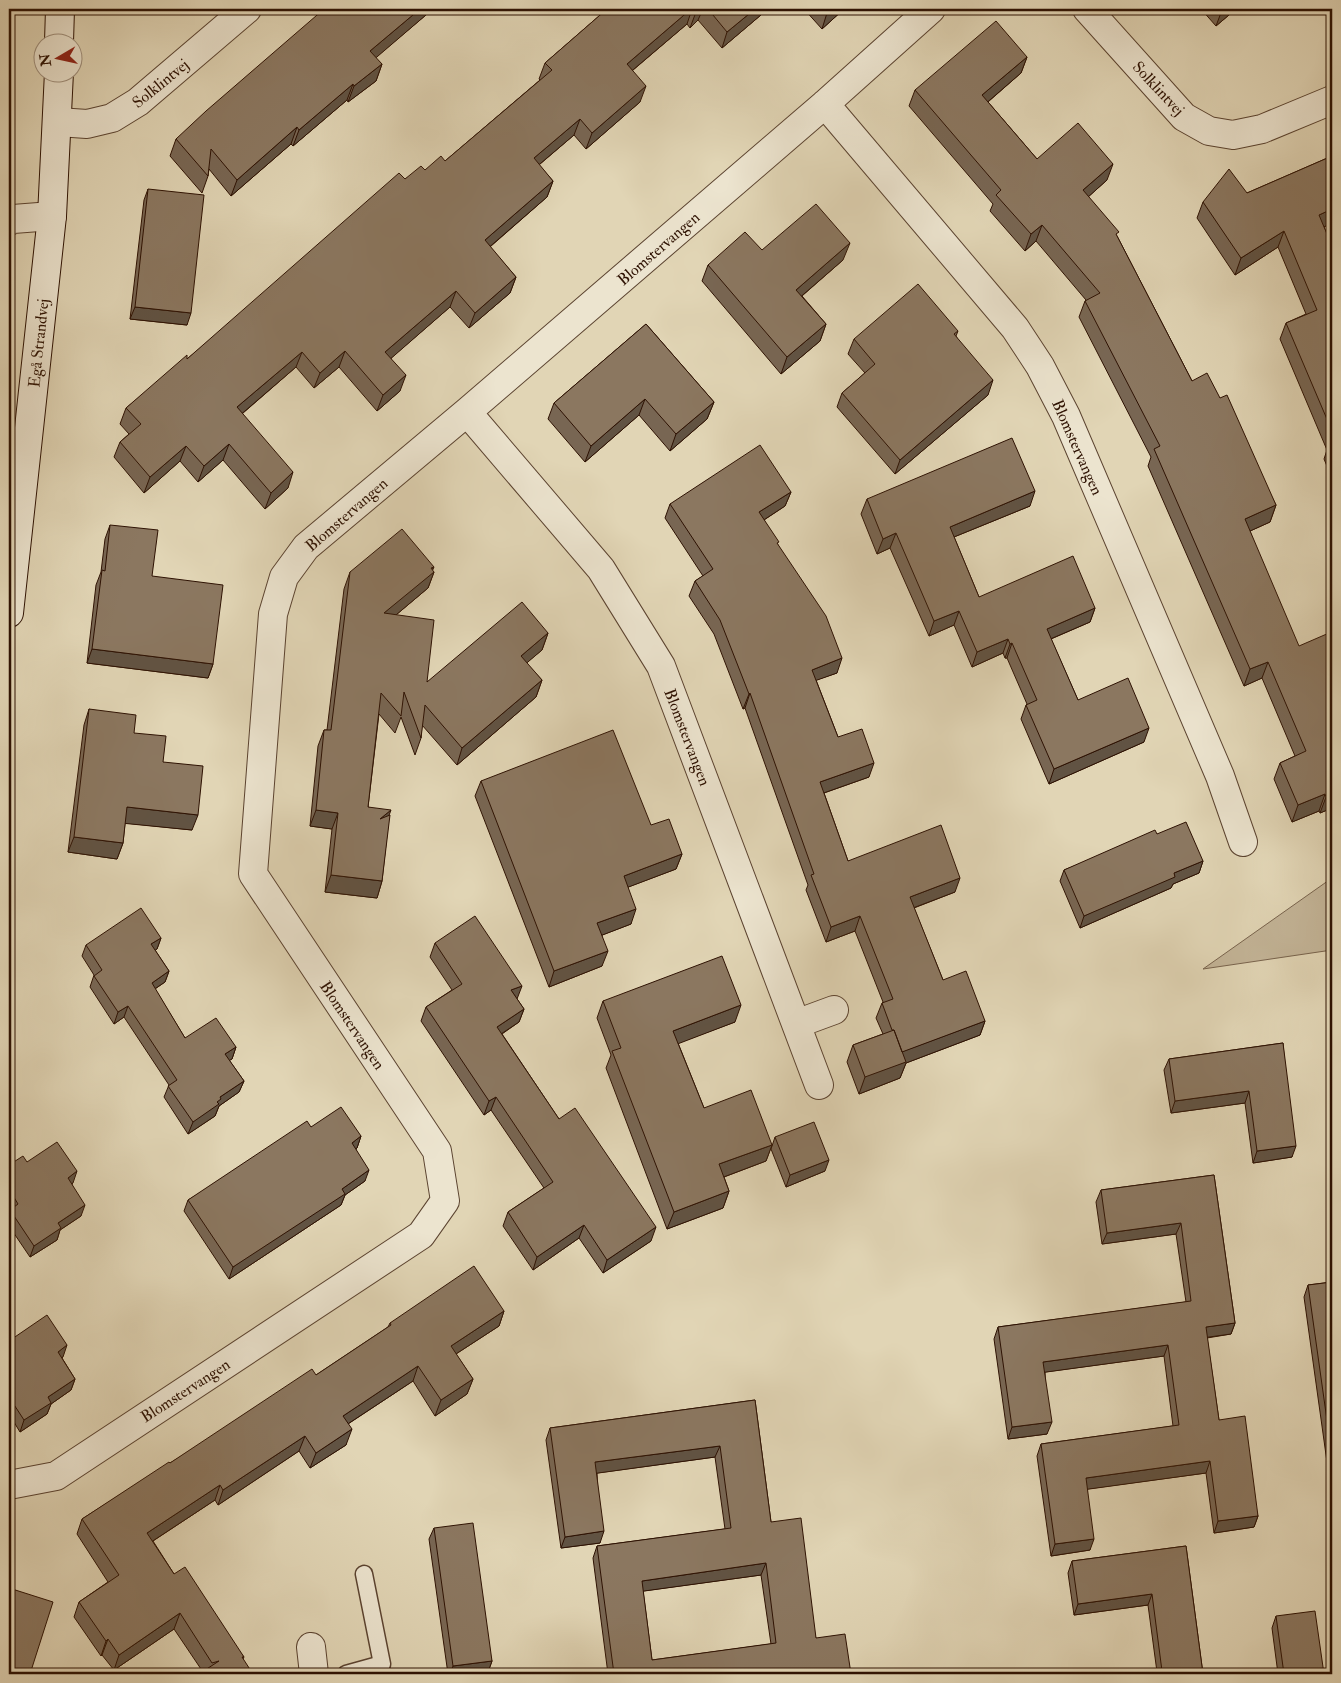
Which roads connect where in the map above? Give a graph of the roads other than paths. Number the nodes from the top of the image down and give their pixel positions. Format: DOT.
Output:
graph roads {
  1 [pos="60,9"];
  2 [pos="247,9"];
  3 [pos="931,9"];
  4 [pos="1087,9"];
  5 [pos="60,32"];
  6 [pos="59,82"];
  7 [pos="1332,100"];
  8 [pos="826,104"];
  9 [pos="58,122"];
  10 [pos="52,216"];
  11 [pos="9,221"];
  12 [pos="467,412"];
  13 [pos="9,613"];
  14 [pos="1243,842"];
  15 [pos="834,1010"];
  16 [pos="796,1024"];
  17 [pos="819,1085"];
  18 [pos="9,1485"];
  19 [pos="364,1574"];
  20 [pos="311,1647"];
  21 [pos="314,1674"];
  22 [pos="346,1674"];
  1 -- 5 [label="street"];
  2 -- 9 [label="street, Solklintvej"];
  3 -- 8 [label="street, Blomstervangen"];
  4 -- 7 [label="street, Solklintvej"];
  6 -- 9 [label="street, Egå Strandvej"];
  8 -- 12 [label="street, Blomstervangen"];
  8 -- 14 [label="street, Blomstervangen"];
  9 -- 10 [label="street, Egå Strandvej"];
  10 -- 11 [label="street"];
  10 -- 13 [label="street, Egå Strandvej"];
  12 -- 16 [label="street, Blomstervangen"];
  12 -- 18 [label="street, Blomstervangen"];
  15 -- 16 [label="street"];
  16 -- 17 [label="street, Blomstervangen"];
  19 -- 22 [label="lane"];
  20 -- 21 [label="street"];
}
